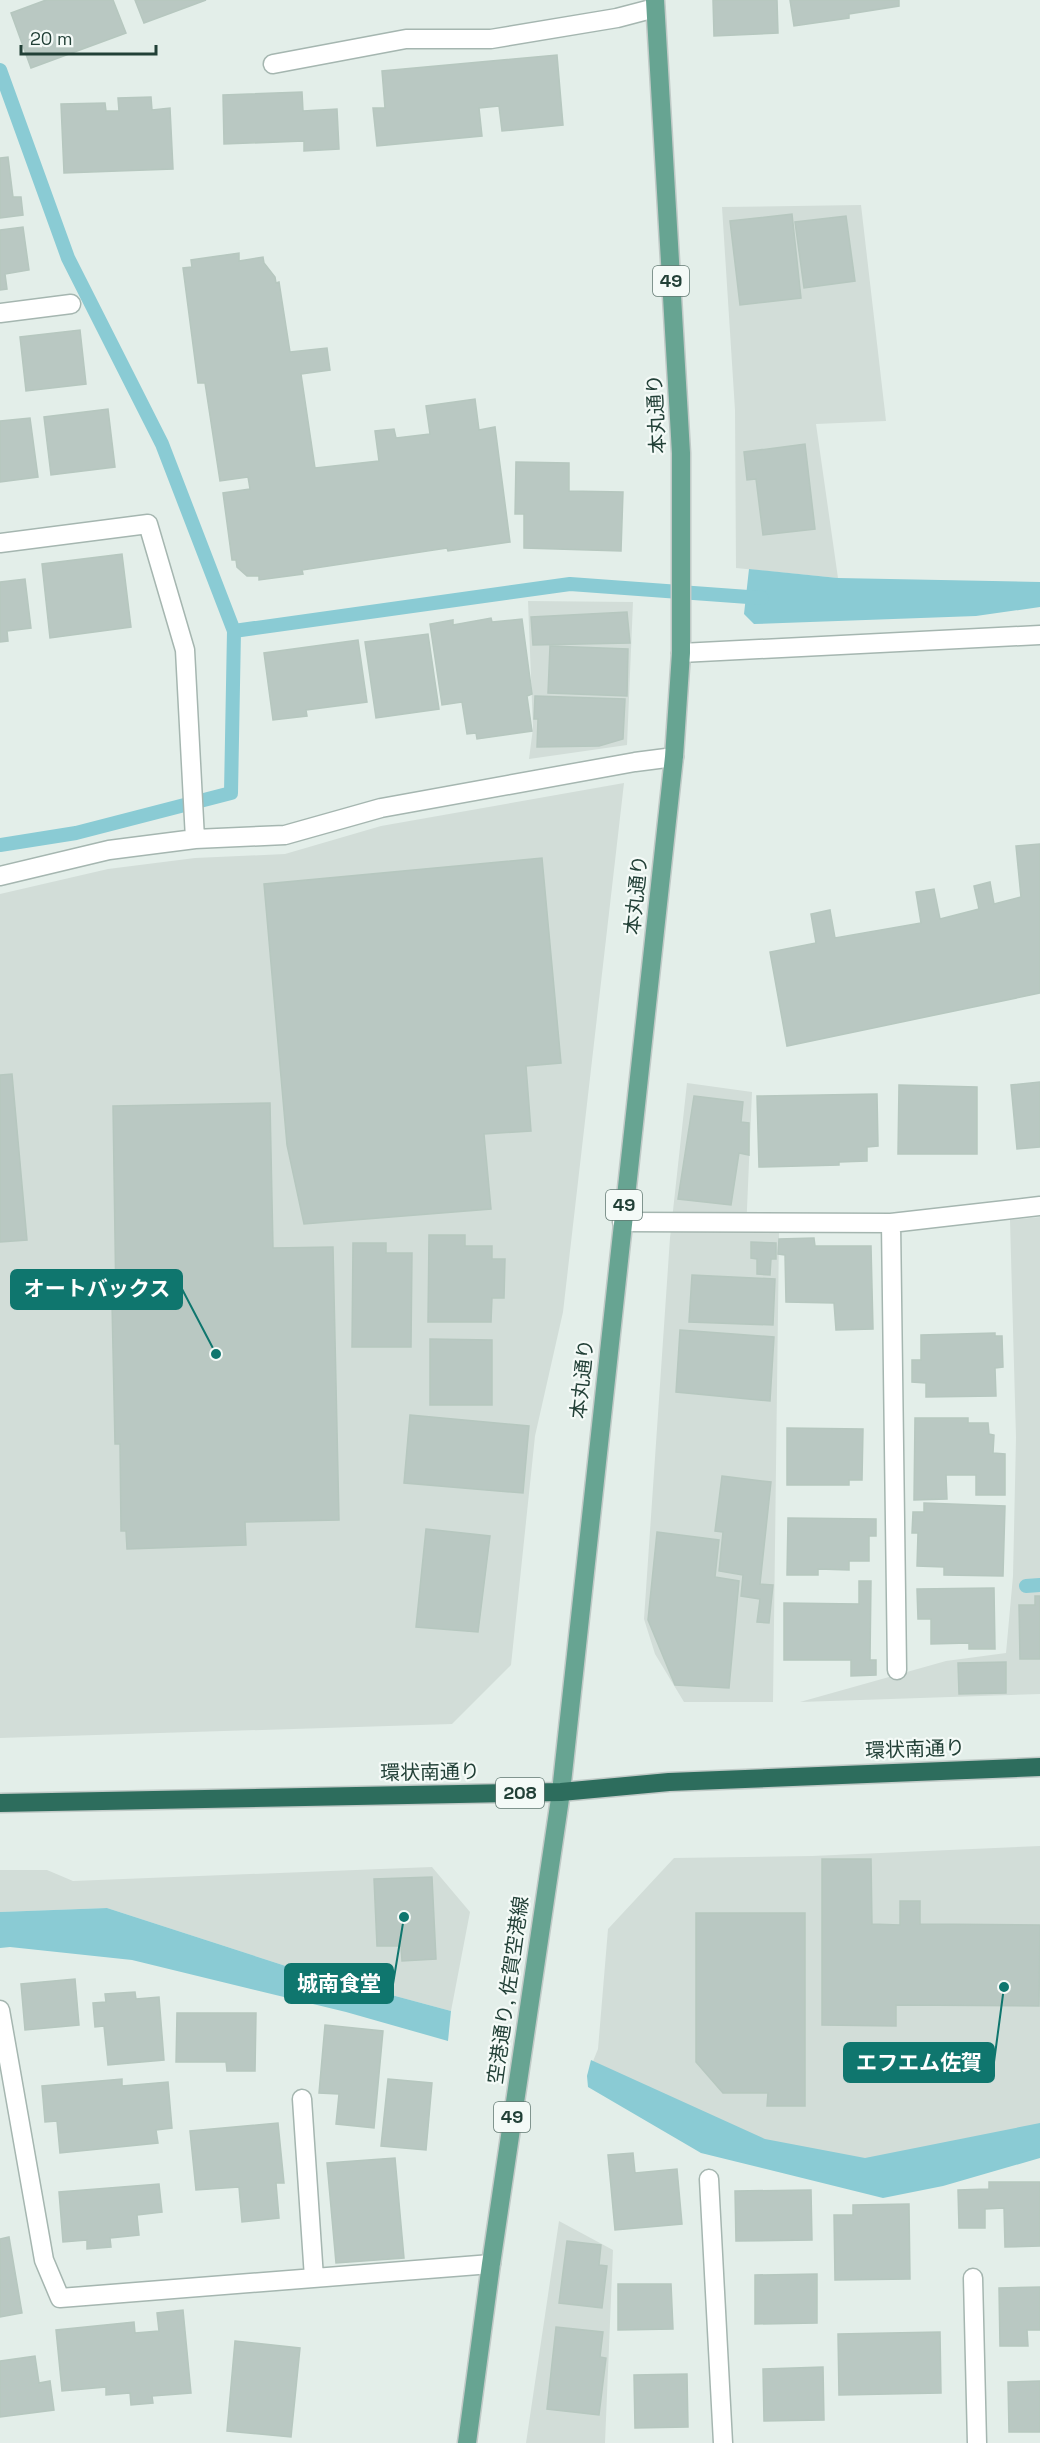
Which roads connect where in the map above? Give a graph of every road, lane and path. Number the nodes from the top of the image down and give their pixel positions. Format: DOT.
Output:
graph roads {
  1 [pos="655,4"];
  2 [pos="273,64"];
  3 [pos="71,304"];
  4 [pos="0,313"];
  5 [pos="0,543"];
  6 [pos="1040,635"];
  7 [pos="681,653"];
  8 [pos="674,757"];
  9 [pos="195,839"];
  10 [pos="0,876"];
  11 [pos="1040,1206"];
  12 [pos="622,1222"];
  13 [pos="891,1223"];
  14 [pos="897,1670"];
  15 [pos="1040,1767"];
  16 [pos="561,1792"];
  17 [pos="0,1803"];
  18 [pos="0,2010"];
  19 [pos="302,2099"];
  20 [pos="709,2179"];
  21 [pos="490,2264"];
  22 [pos="314,2278"];
  23 [pos="973,2278"];
  24 [pos="467,2443"];
  25 [pos="723,2443"];
  26 [pos="976,2443"];
  1 -- 2 [label="street"];
  1 -- 7 [label="main road, 本丸通り / 49"];
  3 -- 4 [label="street"];
  5 -- 9 [label="street"];
  6 -- 7 [label="street"];
  7 -- 8 [label="main road, 本丸通り / 49"];
  8 -- 9 [label="street"];
  8 -- 12 [label="main road, 本丸通り / 49"];
  9 -- 10 [label="street"];
  11 -- 13 [label="street"];
  12 -- 13 [label="street"];
  12 -- 16 [label="main road, 本丸通り / 49"];
  13 -- 14 [label="street"];
  15 -- 16 [label="highway, 環状南通り / 208"];
  16 -- 17 [label="highway, 環状南通り / 208"];
  16 -- 21 [label="main road, 空港通り, 佐賀空港線 / 49"];
  18 -- 22 [label="street"];
  19 -- 22 [label="street"];
  20 -- 25 [label="street"];
  21 -- 22 [label="street"];
  21 -- 24 [label="main road, 空港通り, 佐賀空港線 / 49"];
  23 -- 26 [label="street"];
}
